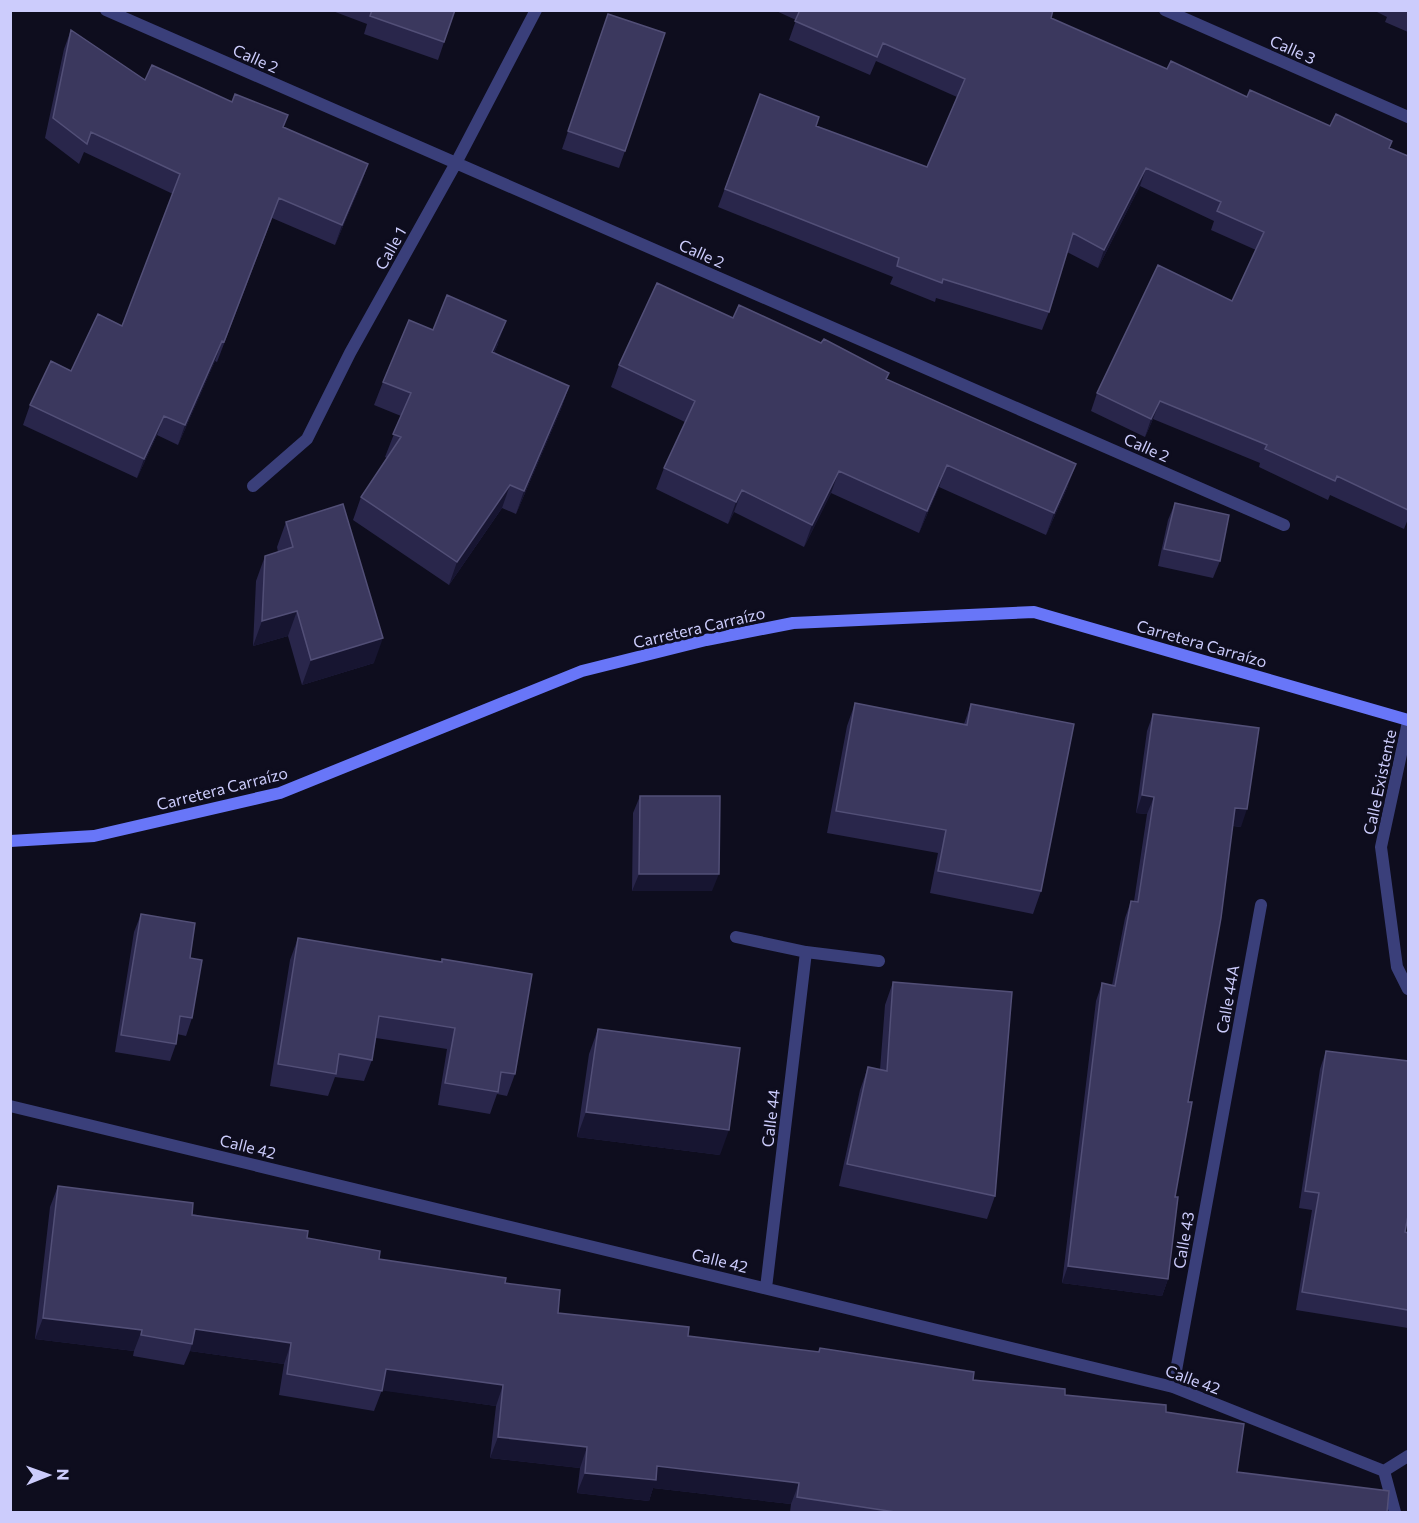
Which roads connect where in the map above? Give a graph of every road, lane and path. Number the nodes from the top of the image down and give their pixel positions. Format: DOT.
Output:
graph roads {
  1 [pos="106,10"];
  2 [pos="536,10"];
  3 [pos="1165,10"];
  4 [pos="1408,117"];
  5 [pos="456,163"];
  6 [pos="253,486"];
  7 [pos="1284,525"];
  8 [pos="1408,721"];
  9 [pos="10,841"];
  10 [pos="1261,905"];
  11 [pos="736,937"];
  12 [pos="806,952"];
  13 [pos="879,961"];
  14 [pos="1408,989"];
  15 [pos="1226,1098"];
  16 [pos="10,1106"];
  17 [pos="766,1288"];
  18 [pos="1173,1387"];
  19 [pos="1408,1456"];
  20 [pos="1384,1471"];
  21 [pos="1395,1512"];
  1 -- 5 [label="street, Calle 2"];
  2 -- 5 [label="street, Calle 1"];
  3 -- 4 [label="street, Calle 3"];
  5 -- 6 [label="street, Calle 1"];
  5 -- 7 [label="street, Calle 2"];
  8 -- 9 [label="street, Carretera Carraízo"];
  8 -- 14 [label="street, Calle Existente"];
  10 -- 15 [label="street, Calle 44A"];
  11 -- 12 [label="street"];
  12 -- 13 [label="street"];
  12 -- 17 [label="street, Calle 44"];
  15 -- 18 [label="street, Calle 43"];
  16 -- 17 [label="street, Calle 42"];
  17 -- 18 [label="street, Calle 42"];
  18 -- 20 [label="street, Calle 42"];
  19 -- 20 [label="street"];
  20 -- 21 [label="street"];
}
